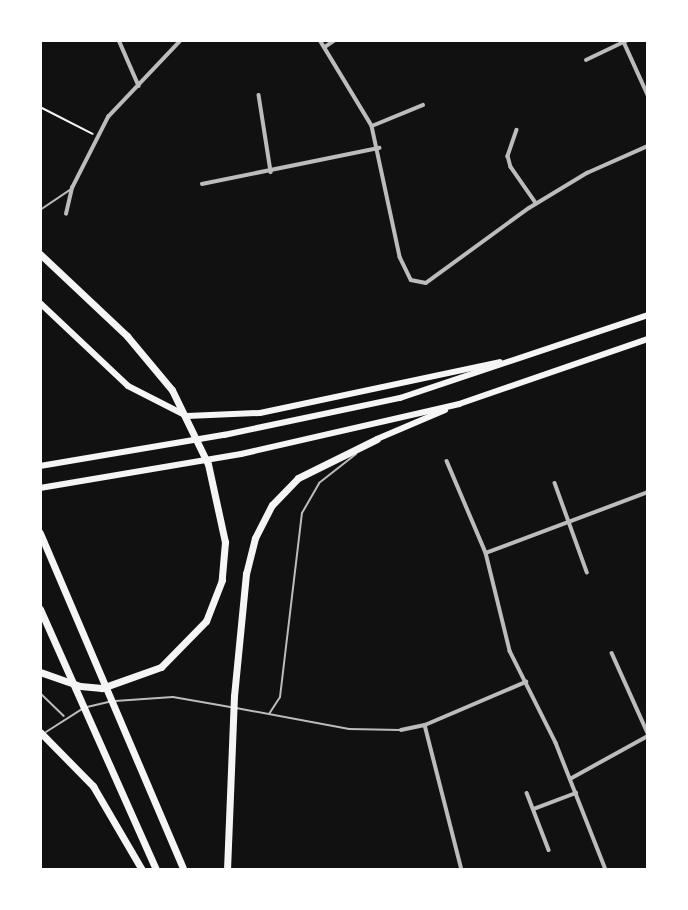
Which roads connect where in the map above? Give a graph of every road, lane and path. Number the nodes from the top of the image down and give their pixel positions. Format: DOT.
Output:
graph roads {
  1 [pos="119,40"];
  2 [pos="181,40"];
  3 [pos="320,40"];
  4 [pos="335,40"];
  5 [pos="626,41"];
  6 [pos="326,47"];
  7 [pos="586,60"];
  8 [pos="139,86"];
  9 [pos="259,95"];
  10 [pos="648,95"];
  11 [pos="423,105"];
  12 [pos="40,107"];
  13 [pos="372,126"];
  14 [pos="517,130"];
  15 [pos="97,136"];
  16 [pos="648,146"];
  17 [pos="379,148"];
  18 [pos="271,172"];
  19 [pos="202,184"];
  20 [pos="72,188"];
  21 [pos="537,203"];
  22 [pos="40,210"];
  23 [pos="66,214"];
  24 [pos="40,254"];
  25 [pos="40,303"];
  26 [pos="648,315"];
  27 [pos="648,340"];
  28 [pos="537,354"];
  29 [pos="459,404"];
  30 [pos="377,439"];
  31 [pos="447,461"];
  32 [pos="40,466"];
  33 [pos="555,483"];
  34 [pos="40,488"];
  35 [pos="648,492"];
  36 [pos="569,523"];
  37 [pos="40,533"];
  38 [pos="486,553"];
  39 [pos="587,572"];
  40 [pos="40,608"];
  41 [pos="612,653"];
  42 [pos="40,672"];
  43 [pos="526,682"];
  44 [pos="40,693"];
  45 [pos="268,715"];
  46 [pos="64,716"];
  47 [pos="425,725"];
  48 [pos="401,730"];
  49 [pos="40,735"];
  50 [pos="648,735"];
  51 [pos="570,779"];
  52 [pos="527,793"];
  53 [pos="576,793"];
  54 [pos="534,809"];
  55 [pos="549,850"];
  56 [pos="461,869"];
  57 [pos="142,870"];
  58 [pos="156,870"];
  59 [pos="184,870"];
  60 [pos="227,870"];
  61 [pos="453,870"];
  62 [pos="606,870"];
  1 -- 8 [label="street"];
  2 -- 8 [label="street"];
  3 -- 6 [label="street"];
  4 -- 6 [label="street"];
  5 -- 7 [label="street"];
  5 -- 10 [label="street"];
  6 -- 13 [label="street"];
  8 -- 15 [label="street"];
  9 -- 18 [label="street"];
  11 -- 13 [label="street"];
  12 -- 15 [label="path"];
  13 -- 17 [label="street"];
  14 -- 21 [label="street"];
  15 -- 20 [label="street"];
  16 -- 21 [label="street"];
  17 -- 18 [label="street"];
  17 -- 21 [label="street"];
  18 -- 19 [label="street"];
  20 -- 22 [label="lane"];
  20 -- 23 [label="street"];
  24 -- 42 [label="highway"];
  25 -- 28 [label="highway"];
  26 -- 28 [label="highway"];
  27 -- 29 [label="highway"];
  28 -- 32 [label="highway"];
  29 -- 30 [label="highway"];
  29 -- 34 [label="highway"];
  30 -- 45 [label="lane"];
  30 -- 60 [label="highway"];
  31 -- 38 [label="street"];
  33 -- 36 [label="street"];
  35 -- 36 [label="street"];
  36 -- 38 [label="street"];
  36 -- 39 [label="street"];
  37 -- 59 [label="highway"];
  38 -- 43 [label="street"];
  40 -- 58 [label="highway"];
  41 -- 50 [label="street"];
  43 -- 47 [label="street"];
  43 -- 51 [label="street"];
  44 -- 46 [label="lane"];
  45 -- 46 [label="lane"];
  45 -- 48 [label="lane"];
  46 -- 49 [label="lane"];
  47 -- 48 [label="street"];
  47 -- 56 [label="street"];
  49 -- 57 [label="highway"];
  50 -- 51 [label="street"];
  51 -- 53 [label="street"];
  52 -- 54 [label="street"];
  53 -- 54 [label="street"];
  53 -- 62 [label="street"];
  54 -- 55 [label="street"];
  56 -- 61 [label="street"];
}
